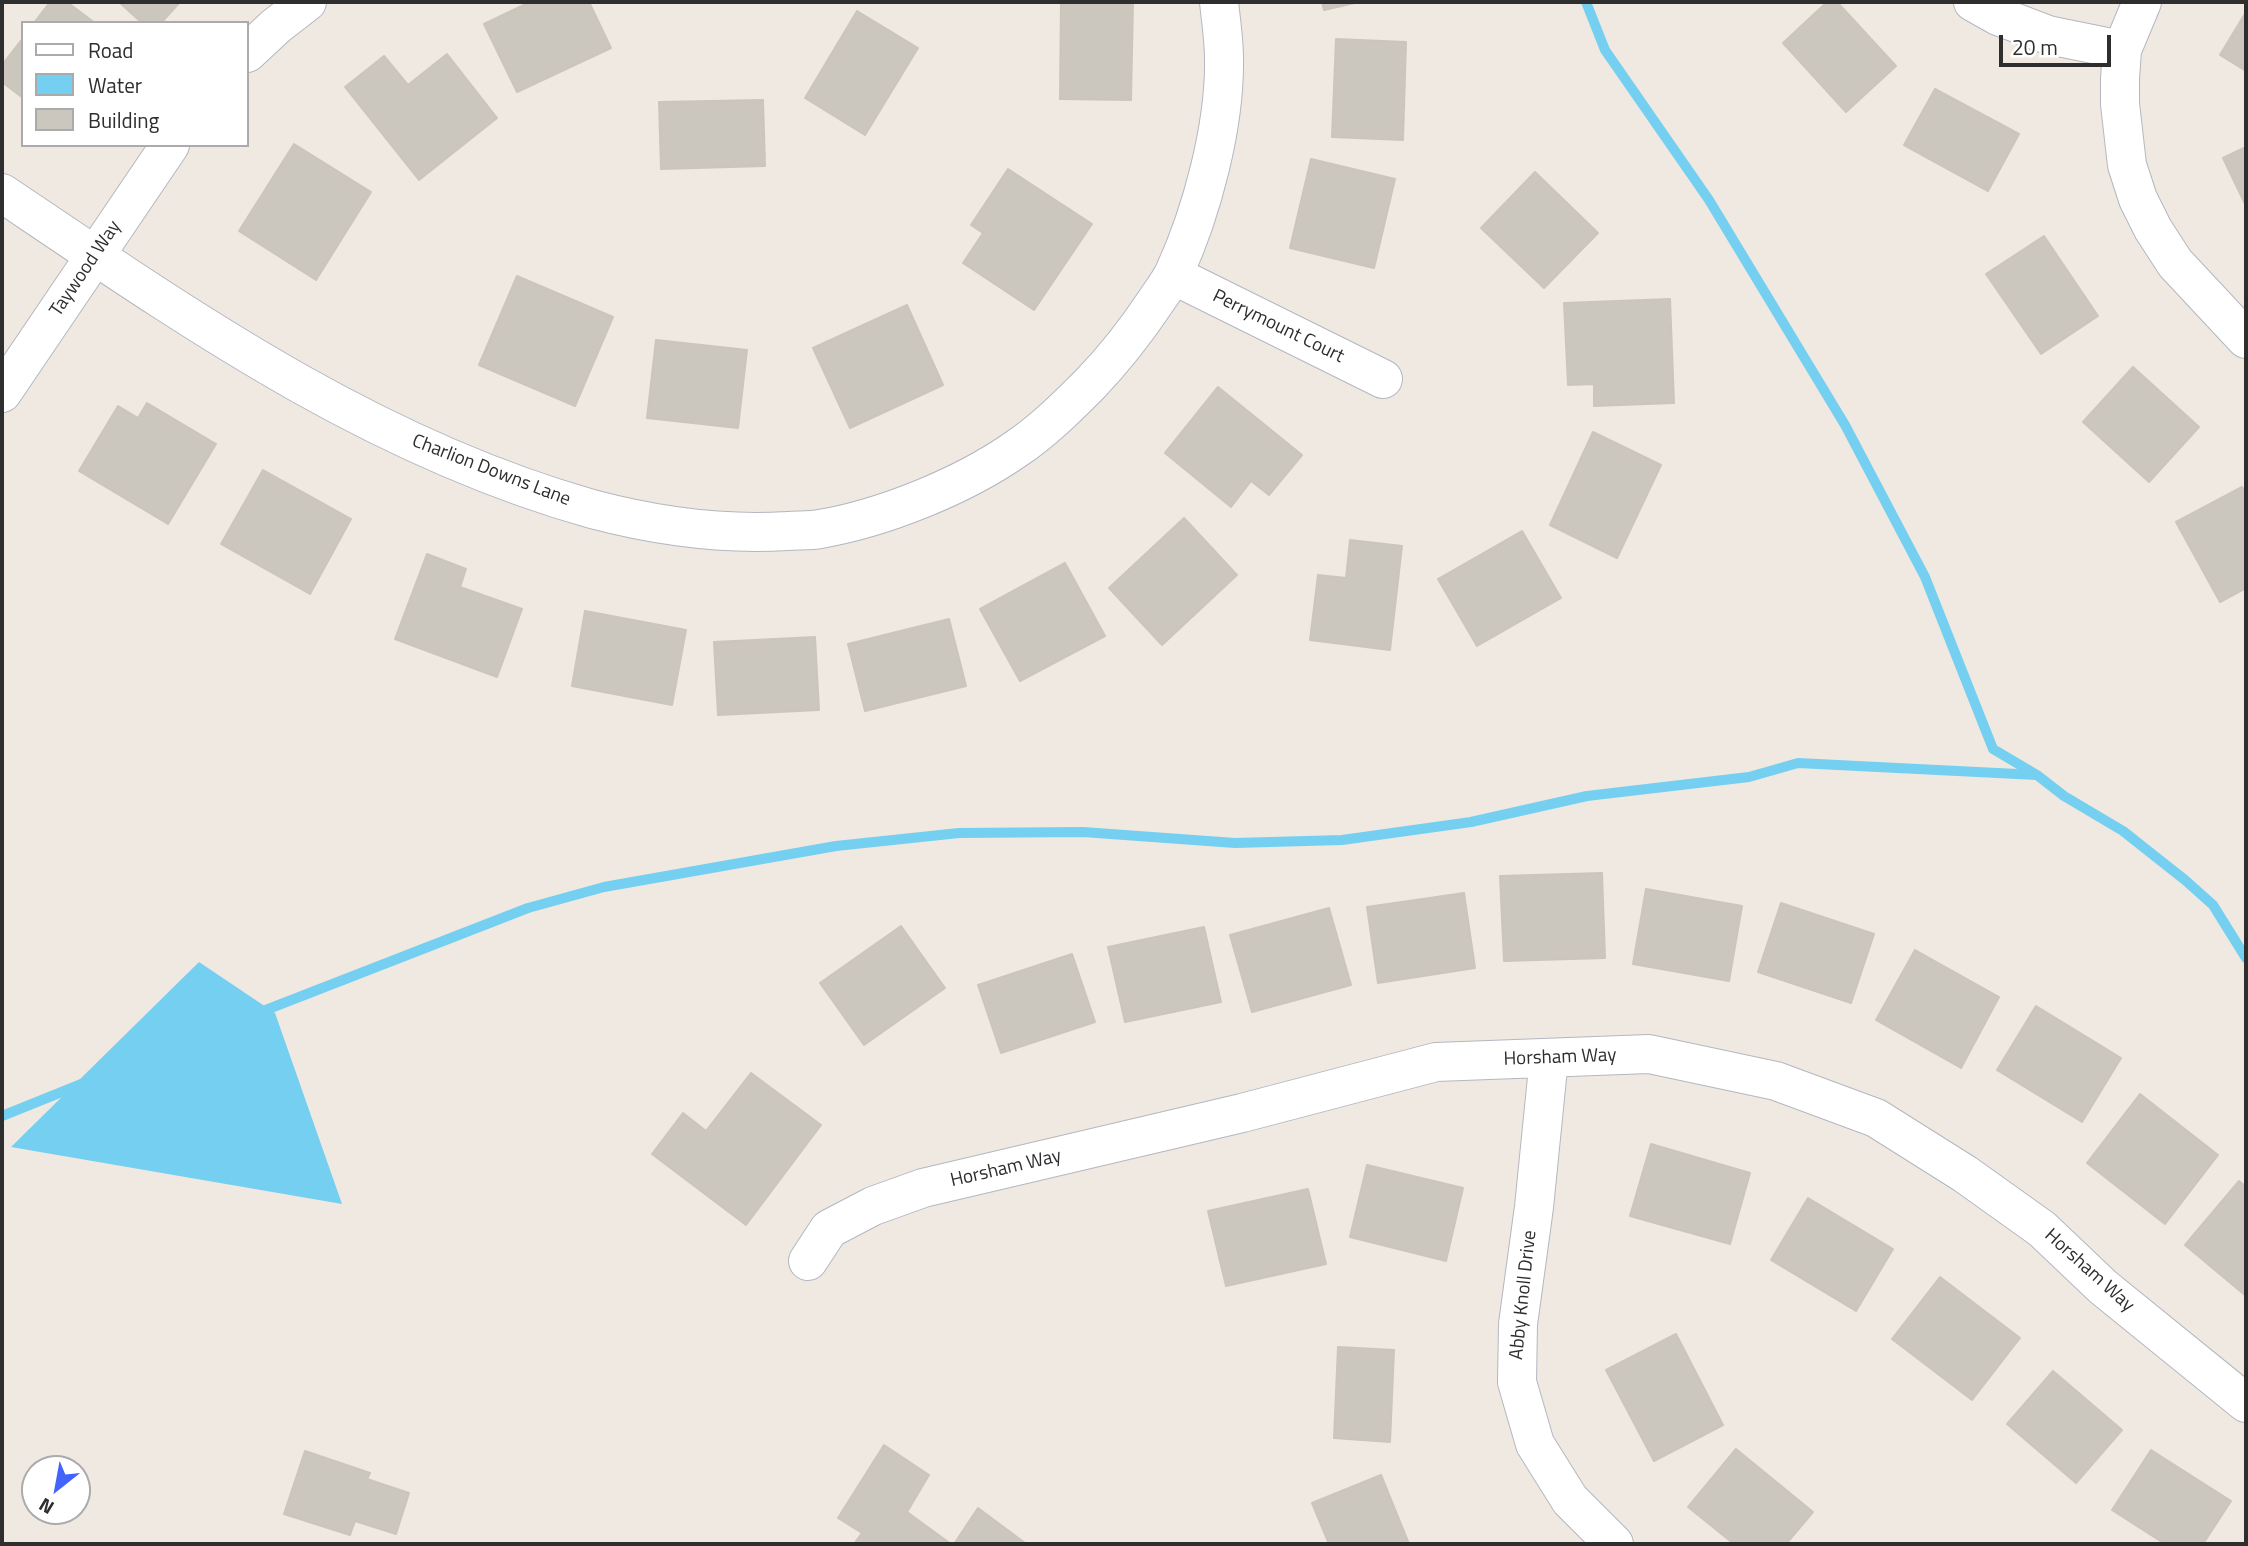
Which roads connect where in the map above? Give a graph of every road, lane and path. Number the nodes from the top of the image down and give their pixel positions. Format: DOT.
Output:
graph roads {
  1 [pos="307,2"];
  2 [pos="1219,2"];
  3 [pos="1973,2"];
  4 [pos="2142,2"];
  5 [pos="2122,50"];
  6 [pos="248,52"];
  7 [pos="169,147"];
  8 [pos="2,193"];
  9 [pos="95,257"];
  10 [pos="1173,275"];
  11 [pos="2246,340"];
  12 [pos="1383,379"];
  13 [pos="2,393"];
  14 [pos="1549,1058"];
  15 [pos="808,1261"];
  16 [pos="2246,1403"];
  17 [pos="1614,1544"];
  1 -- 6 [label="street"];
  2 -- 10 [label="street, Charlion Downs Lane"];
  3 -- 5 [label="street"];
  4 -- 5 [label="street"];
  5 -- 11 [label="street"];
  7 -- 9 [label="street, Taywood Way"];
  8 -- 9 [label="street, Charlion Downs Lane"];
  9 -- 10 [label="street, Charlion Downs Lane"];
  9 -- 13 [label="street, Taywood Way"];
  10 -- 12 [label="street, Perrymount Court"];
  14 -- 15 [label="street, Horsham Way"];
  14 -- 16 [label="street, Horsham Way"];
  14 -- 17 [label="street, Abby Knoll Drive"];
}
